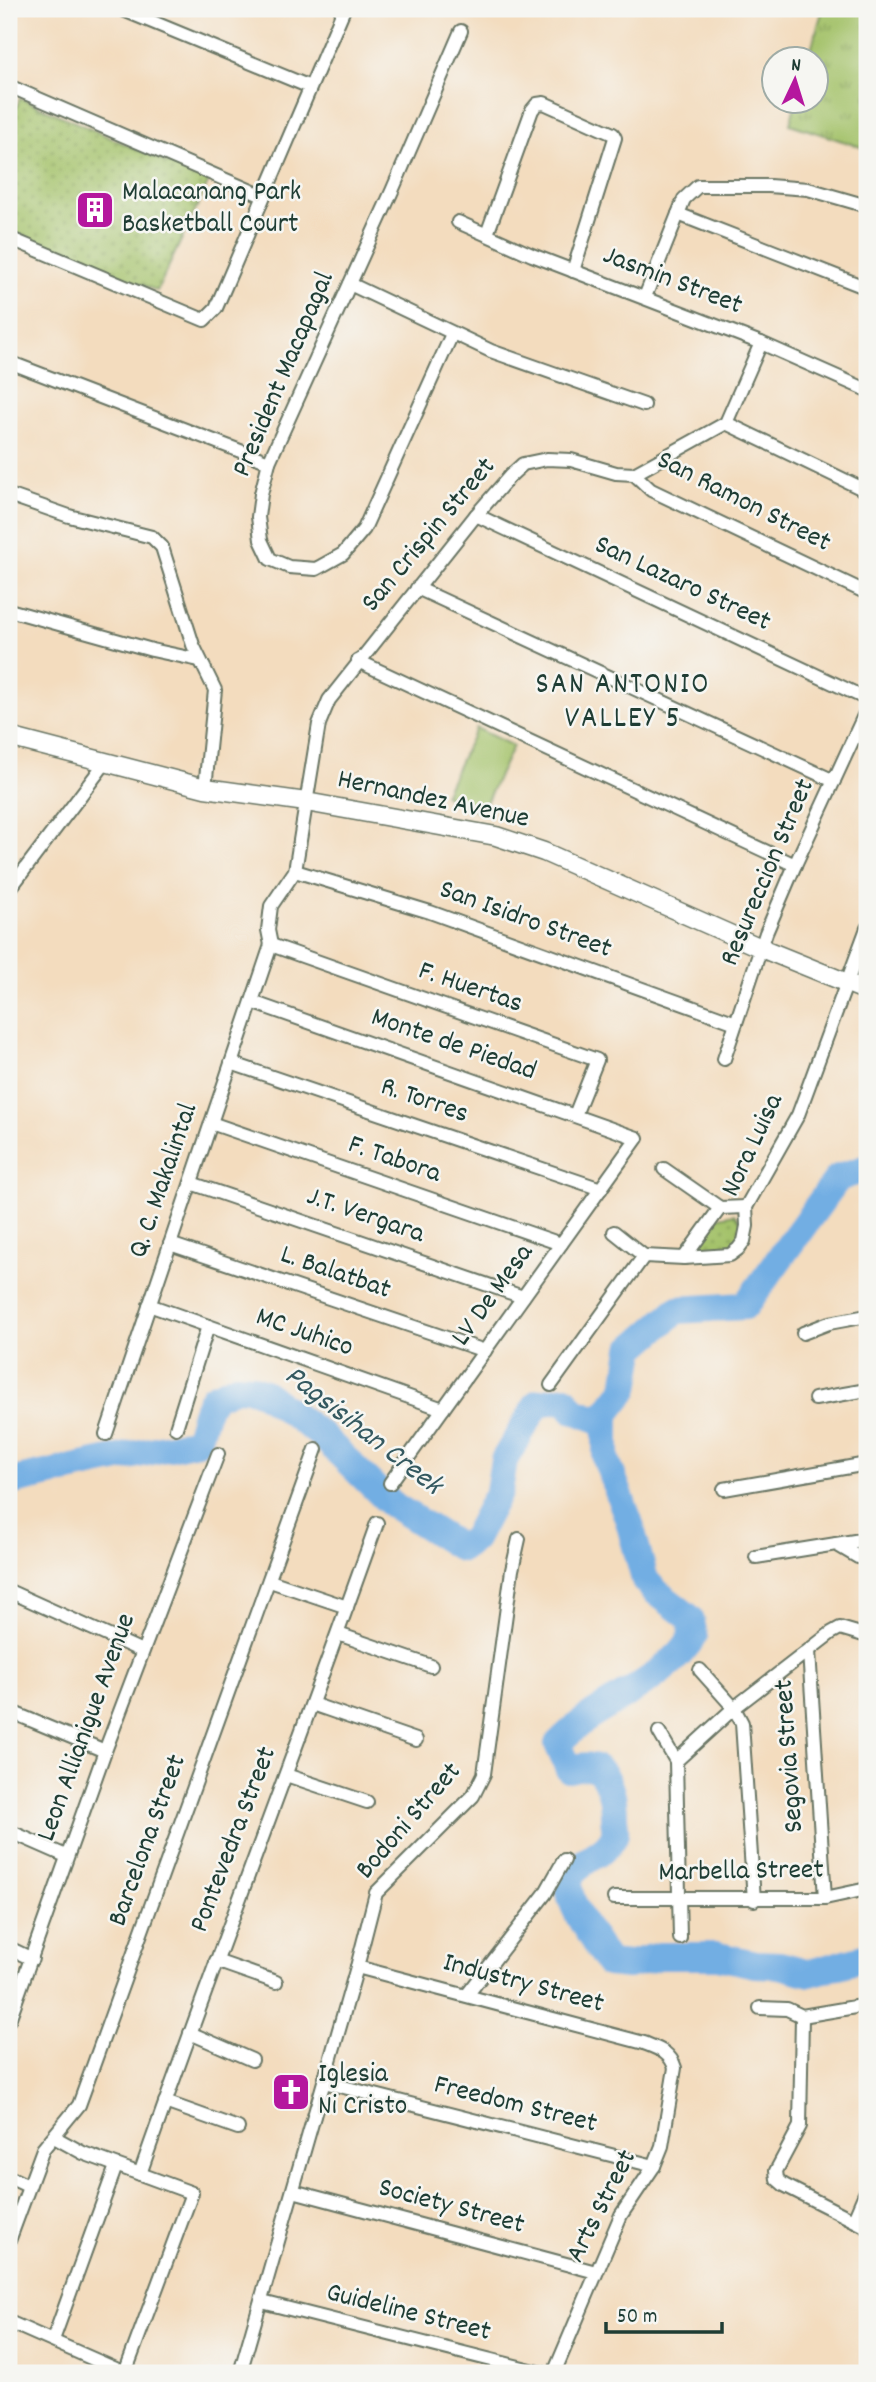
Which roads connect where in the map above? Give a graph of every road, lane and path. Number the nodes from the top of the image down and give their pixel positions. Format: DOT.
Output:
graph roads {
  1 [pos="121,9"];
  2 [pos="344,9"];
  3 [pos="461,31"];
  4 [pos="9,86"];
  5 [pos="310,87"];
  6 [pos="263,195"];
  7 [pos="867,206"];
  8 [pos="678,214"];
  9 [pos="458,222"];
  10 [pos="486,234"];
  11 [pos="9,238"];
  12 [pos="573,271"];
  13 [pos="350,284"];
  14 [pos="867,288"];
  15 [pos="646,297"];
  16 [pos="452,334"];
  17 [pos="761,343"];
  18 [pos="9,362"];
  19 [pos="867,390"];
  20 [pos="644,405"];
  21 [pos="726,423"];
  22 [pos="269,462"];
  23 [pos="634,474"];
  24 [pos="867,491"];
  25 [pos="9,495"];
  26 [pos="476,515"];
  27 [pos="417,588"];
  28 [pos="867,593"];
  29 [pos="9,611"];
  30 [pos="199,660"];
  31 [pos="358,661"];
  32 [pos="867,699"];
  33 [pos="867,709"];
  34 [pos="9,737"];
  35 [pos="105,764"];
  36 [pos="834,781"];
  37 [pos="205,788"];
  38 [pos="306,802"];
  39 [pos="795,865"];
  40 [pos="9,868"];
  41 [pos="295,871"];
  42 [pos="22,873"];
  43 [pos="9,890"];
  44 [pos="867,928"];
  45 [pos="271,945"];
  46 [pos="761,948"];
  47 [pos="846,982"];
  48 [pos="867,991"];
  49 [pos="252,1002"];
  50 [pos="736,1023"];
  51 [pos="724,1059"];
  52 [pos="231,1063"];
  53 [pos="575,1115"];
  54 [pos="211,1123"];
  55 [pos="637,1138"];
  56 [pos="664,1169"];
  57 [pos="191,1183"];
  58 [pos="601,1188"];
  59 [pos="746,1207"];
  60 [pos="720,1208"];
  61 [pos="614,1232"];
  62 [pos="170,1244"];
  63 [pos="561,1244"];
  64 [pos="644,1256"];
  65 [pos="684,1258"];
  66 [pos="523,1297"];
  67 [pos="149,1305"];
  68 [pos="867,1316"];
  69 [pos="208,1326"];
  70 [pos="803,1333"];
  71 [pos="485,1351"];
  72 [pos="551,1385"];
  73 [pos="867,1390"];
  74 [pos="815,1399"];
  75 [pos="443,1409"];
  76 [pos="176,1428"];
  77 [pos="106,1434"];
  78 [pos="316,1448"];
  79 [pos="218,1454"];
  80 [pos="867,1464"];
  81 [pos="390,1483"];
  82 [pos="724,1489"];
  83 [pos="377,1523"];
  84 [pos="519,1539"];
  85 [pos="867,1539"];
  86 [pos="836,1544"];
  87 [pos="756,1558"];
  88 [pos="867,1559"];
  89 [pos="270,1581"];
  90 [pos="9,1591"];
  91 [pos="347,1607"];
  92 [pos="338,1634"];
  93 [pos="867,1636"];
  94 [pos="142,1651"];
  95 [pos="809,1651"];
  96 [pos="431,1666"];
  97 [pos="700,1670"];
  98 [pos="313,1704"];
  99 [pos="734,1708"];
  100 [pos="9,1711"];
  101 [pos="659,1732"];
  102 [pos="416,1740"];
  103 [pos="105,1751"];
  104 [pos="676,1761"];
  105 [pos="286,1775"];
  106 [pos="367,1802"];
  107 [pos="9,1830"];
  108 [pos="66,1856"];
  109 [pos="564,1860"];
  110 [pos="867,1889"];
  111 [pos="614,1898"];
  112 [pos="679,1898"];
  113 [pos="825,1898"];
  114 [pos="754,1900"];
  115 [pos="680,1938"];
  116 [pos="9,1948"];
  117 [pos="32,1959"];
  118 [pos="216,1961"];
  119 [pos="357,1967"];
  120 [pos="276,1982"];
  121 [pos="467,1995"];
  122 [pos="867,2005"];
  123 [pos="760,2008"];
  124 [pos="802,2016"];
  125 [pos="9,2020"];
  126 [pos="190,2033"];
  127 [pos="672,2059"];
  128 [pos="252,2060"];
  129 [pos="324,2082"];
  130 [pos="165,2102"];
  131 [pos="238,2128"];
  132 [pos="54,2137"];
  133 [pos="116,2166"];
  134 [pos="653,2166"];
  135 [pos="140,2174"];
  136 [pos="9,2178"];
  137 [pos="28,2186"];
  138 [pos="867,2189"];
  139 [pos="293,2191"];
  140 [pos="854,2219"];
  141 [pos="867,2227"];
  142 [pos="9,2241"];
  143 [pos="596,2272"];
  144 [pos="262,2302"];
  145 [pos="9,2322"];
  146 [pos="53,2340"];
  147 [pos="125,2373"];
  148 [pos="240,2373"];
  149 [pos="543,2373"];
  150 [pos="554,2373"];
  1 -- 5 [label="street"];
  2 -- 5 [label="street"];
  3 -- 13 [label="street, President Macapagal"];
  4 -- 6 [label="street"];
  5 -- 6 [label="street"];
  6 -- 11 [label="street"];
  7 -- 8 [label="street"];
  8 -- 14 [label="street"];
  8 -- 15 [label="street"];
  9 -- 10 [label="street, Jasmin Street"];
  10 -- 12 [label="street, Jasmin Street"];
  10 -- 12 [label="street"];
  12 -- 15 [label="street, Jasmin Street"];
  13 -- 16 [label="street"];
  13 -- 22 [label="street, President Macapagal"];
  15 -- 17 [label="street, Jasmin Street"];
  16 -- 20 [label="street"];
  16 -- 22 [label="street, President Macapagal"];
  17 -- 19 [label="street, Jasmin Street"];
  17 -- 21 [label="street"];
  18 -- 22 [label="street"];
  21 -- 23 [label="street"];
  21 -- 24 [label="street"];
  23 -- 26 [label="street, San Crispin Street"];
  23 -- 28 [label="street, San Ramon Street"];
  25 -- 30 [label="street"];
  26 -- 27 [label="street, San Crispin Street"];
  26 -- 32 [label="street, San Lazaro Street"];
  27 -- 31 [label="street, San Crispin Street"];
  27 -- 36 [label="street"];
  29 -- 30 [label="street"];
  30 -- 37 [label="street"];
  31 -- 38 [label="street, San Crispin Street"];
  31 -- 39 [label="street"];
  33 -- 36 [label="street, Resureccion Street"];
  34 -- 35 [label="street, Hernandez Avenue"];
  35 -- 37 [label="street, Hernandez Avenue"];
  35 -- 42 [label="street"];
  36 -- 39 [label="street, Resureccion Street"];
  37 -- 38 [label="street, Hernandez Avenue"];
  38 -- 41 [label="street, San Crispin Street"];
  38 -- 46 [label="street, Hernandez Avenue"];
  39 -- 46 [label="street, Resureccion Street"];
  40 -- 42 [label="street"];
  41 -- 45 [label="street, Q. C. Makalintal"];
  41 -- 50 [label="street, San Isidro Street"];
  42 -- 43 [label="street"];
  44 -- 47 [label="street, Nora Luisa"];
  45 -- 49 [label="street, Q. C. Makalintal"];
  45 -- 53 [label="street, F. Huertas"];
  46 -- 47 [label="street, Hernandez Avenue"];
  46 -- 50 [label="street, Resureccion Street"];
  47 -- 48 [label="street, Hernandez Avenue"];
  47 -- 59 [label="street, Nora Luisa"];
  49 -- 52 [label="street, Q. C. Makalintal"];
  49 -- 53 [label="street, Monte de Piedad"];
  50 -- 51 [label="street, Resureccion Street"];
  52 -- 54 [label="street, Q. C. Makalintal"];
  52 -- 58 [label="street, R. Torres"];
  53 -- 55 [label="street, Monte de Piedad"];
  54 -- 57 [label="street, Q. C. Makalintal"];
  54 -- 63 [label="street, F. Tabora"];
  55 -- 58 [label="street, LV De Mesa"];
  56 -- 60 [label="street"];
  57 -- 62 [label="street, Q. C. Makalintal"];
  57 -- 66 [label="street, J.T. Vergara"];
  58 -- 63 [label="street, LV De Mesa"];
  59 -- 60 [label="street"];
  59 -- 65 [label="street, Nora Luisa"];
  60 -- 65 [label="street"];
  61 -- 64 [label="street"];
  62 -- 67 [label="street, Q. C. Makalintal"];
  62 -- 71 [label="street, L. Balatbat"];
  63 -- 66 [label="street, LV De Mesa"];
  64 -- 65 [label="street, Nora Luisa"];
  64 -- 72 [label="street"];
  66 -- 71 [label="street, LV De Mesa"];
  67 -- 69 [label="street, MC Juhico"];
  67 -- 77 [label="street, Q. C. Makalintal"];
  68 -- 70 [label="street"];
  69 -- 75 [label="street, MC Juhico"];
  69 -- 76 [label="street"];
  71 -- 75 [label="street, LV De Mesa"];
  73 -- 74 [label="street"];
  75 -- 81 [label="street, LV De Mesa"];
  78 -- 89 [label="street, Barcelona Street"];
  79 -- 94 [label="street, Leon Allianigue Avenue"];
  80 -- 82 [label="street"];
  83 -- 91 [label="street, Pontevedra Street"];
  84 -- 119 [label="street, Bodoni Street"];
  85 -- 86 [label="street"];
  86 -- 87 [label="street"];
  86 -- 88 [label="street"];
  89 -- 91 [label="street"];
  89 -- 132 [label="street, Barcelona Street"];
  90 -- 94 [label="street"];
  91 -- 92 [label="street, Pontevedra Street"];
  92 -- 96 [label="street"];
  92 -- 98 [label="street, Pontevedra Street"];
  93 -- 95 [label="street"];
  94 -- 103 [label="street, Leon Allianigue Avenue"];
  95 -- 99 [label="street"];
  95 -- 113 [label="street, Segovia Street"];
  97 -- 99 [label="street"];
  98 -- 102 [label="street"];
  98 -- 105 [label="street, Pontevedra Street"];
  99 -- 104 [label="street"];
  99 -- 114 [label="street"];
  100 -- 103 [label="street"];
  101 -- 104 [label="street"];
  103 -- 108 [label="street, Leon Allianigue Avenue"];
  104 -- 112 [label="street"];
  105 -- 106 [label="street"];
  105 -- 118 [label="street, Pontevedra Street"];
  107 -- 108 [label="street"];
  108 -- 117 [label="street, Leon Allianigue Avenue"];
  109 -- 121 [label="street"];
  110 -- 113 [label="street, Marbella Street"];
  111 -- 112 [label="street, Marbella Street"];
  112 -- 114 [label="street, Marbella Street"];
  112 -- 115 [label="street"];
  113 -- 114 [label="street, Marbella Street"];
  116 -- 117 [label="street"];
  117 -- 125 [label="street, Leon Allianigue Avenue"];
  118 -- 120 [label="street"];
  118 -- 126 [label="street, Pontevedra Street"];
  119 -- 121 [label="street, Industry Street"];
  119 -- 129 [label="street, Bodoni Street"];
  121 -- 127 [label="street, Industry Street"];
  122 -- 124 [label="street"];
  123 -- 124 [label="street"];
  124 -- 140 [label="street"];
  126 -- 128 [label="street"];
  126 -- 130 [label="street, Pontevedra Street"];
  127 -- 134 [label="street, Arts Street"];
  129 -- 134 [label="street, Freedom Street"];
  129 -- 139 [label="street, Bodoni Street"];
  130 -- 131 [label="street"];
  130 -- 135 [label="street, Pontevedra Street"];
  132 -- 133 [label="street"];
  132 -- 137 [label="street, Barcelona Street"];
  133 -- 135 [label="street"];
  133 -- 146 [label="street"];
  134 -- 143 [label="street, Arts Street"];
  135 -- 147 [label="street"];
  136 -- 137 [label="street"];
  137 -- 142 [label="street, Barcelona Street"];
  138 -- 140 [label="street"];
  139 -- 143 [label="street, Society Street"];
  139 -- 144 [label="street, Bodoni Street"];
  140 -- 141 [label="street"];
  143 -- 150 [label="street, Arts Street"];
  144 -- 148 [label="street, Bodoni Street"];
  144 -- 149 [label="street, Guideline Street"];
  145 -- 146 [label="street"];
  146 -- 147 [label="street"];
}
